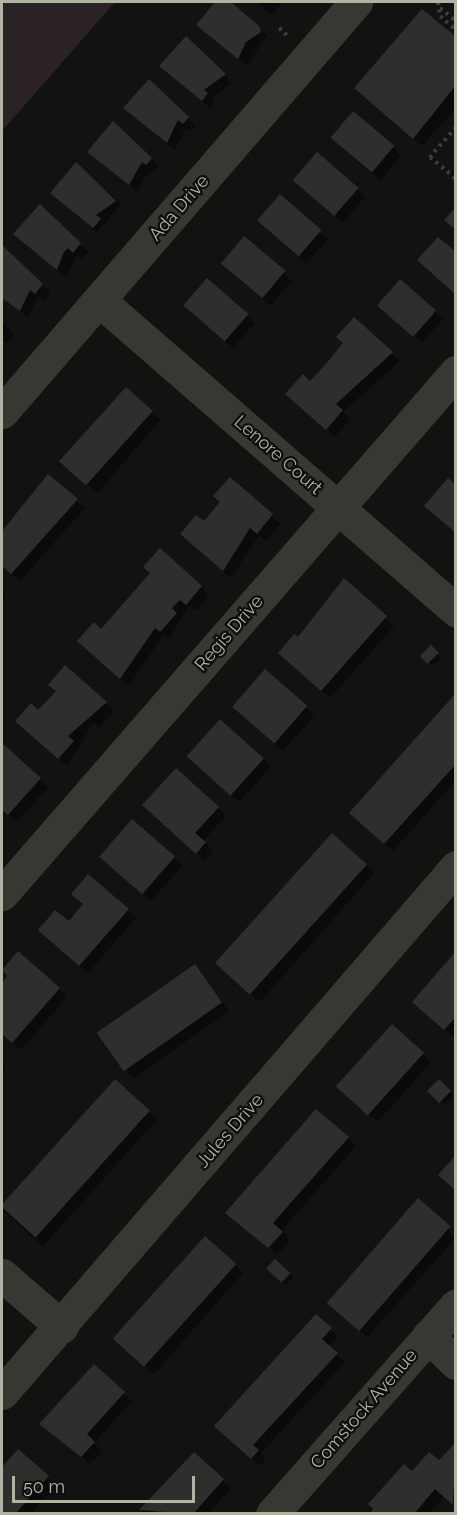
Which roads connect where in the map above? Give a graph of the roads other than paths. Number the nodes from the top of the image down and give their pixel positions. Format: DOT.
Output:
graph roads {
  1 [pos="356,2"];
  2 [pos="100,301"];
  3 [pos="456,372"];
  4 [pos="2,412"];
  5 [pos="338,507"];
  6 [pos="456,611"];
  7 [pos="456,867"];
  8 [pos="2,894"];
  9 [pos="2,1275"];
  10 [pos="456,1305"];
  11 [pos="62,1327"];
  12 [pos="428,1336"];
  13 [pos="456,1363"];
  14 [pos="2,1393"];
  15 [pos="272,1514"];
  1 -- 2 [label="street, Ada Drive"];
  2 -- 4 [label="street, Ada Drive"];
  2 -- 5 [label="street, Lenore Court"];
  3 -- 5 [label="street, Regis Drive"];
  5 -- 6 [label="street, Lenore Court"];
  5 -- 8 [label="street, Regis Drive"];
  7 -- 11 [label="street, Jules Drive"];
  9 -- 11 [label="street"];
  10 -- 12 [label="street, Comstock Avenue"];
  11 -- 14 [label="street, Jules Drive"];
  12 -- 13 [label="street"];
  12 -- 15 [label="street, Comstock Avenue"];
}
